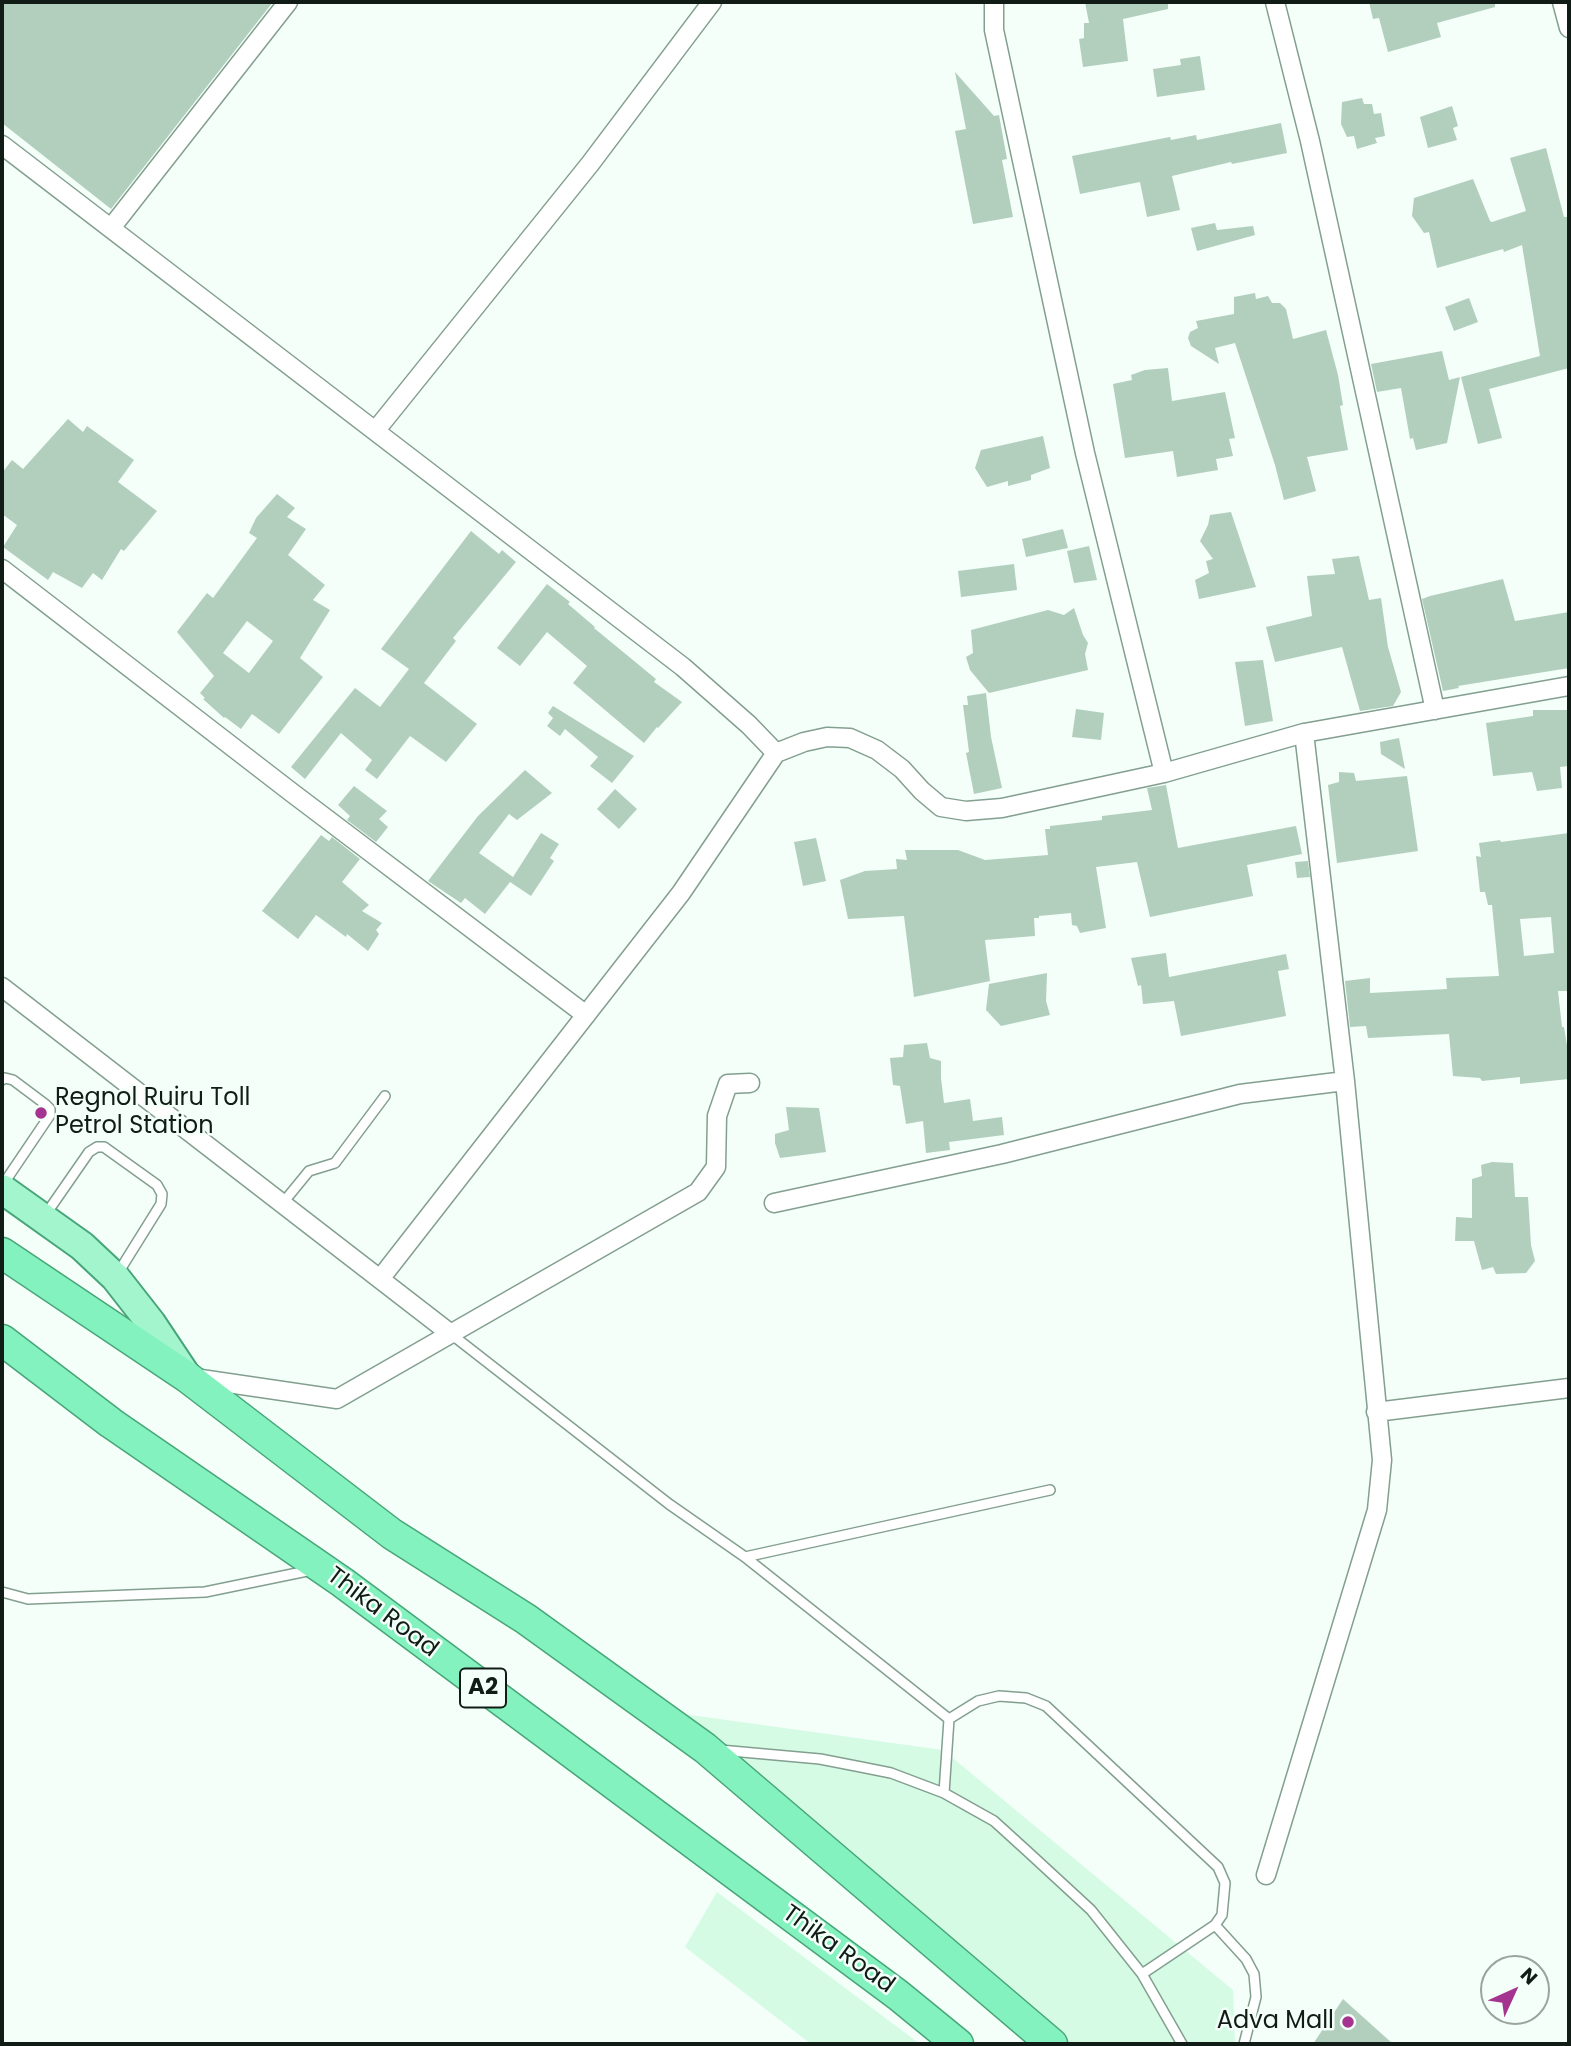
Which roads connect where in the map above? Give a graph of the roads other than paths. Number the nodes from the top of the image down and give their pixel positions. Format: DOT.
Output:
graph roads {
  1 [pos="288,2"];
  2 [pos="712,2"];
  3 [pos="994,2"];
  4 [pos="1275,2"];
  5 [pos="1562,2"];
  6 [pos="1569,28"];
  7 [pos="2,145"];
  8 [pos="111,228"];
  9 [pos="376,430"];
  10 [pos="2,569"];
  11 [pos="1569,686"];
  12 [pos="1435,710"];
  13 [pos="1304,733"];
  14 [pos="776,752"];
  15 [pos="1164,773"];
  16 [pos="2,987"];
  17 [pos="586,1015"];
  18 [pos="2,1080"];
  19 [pos="1345,1081"];
  20 [pos="750,1083"];
  21 [pos="385,1096"];
  22 [pos="2,1188"];
  23 [pos="774,1203"];
  24 [pos="282,1204"];
  25 [pos="43,1219"];
  26 [pos="2,1253"];
  27 [pos="116,1277"];
  28 [pos="380,1279"];
  29 [pos="451,1334"];
  30 [pos="2,1340"];
  31 [pos="187,1377"];
  32 [pos="1569,1388"];
  33 [pos="1377,1412"];
  34 [pos="1049,1490"];
  35 [pos="745,1557"];
  36 [pos="321,1568"];
  37 [pos="2,1591"];
  38 [pos="949,1719"];
  39 [pos="705,1748"];
  40 [pos="944,1793"];
  41 [pos="1266,1875"];
  42 [pos="1215,1925"];
  43 [pos="1142,1974"];
  44 [pos="958,2044"];
  45 [pos="1052,2044"];
  46 [pos="1182,2044"];
  47 [pos="1244,2044"];
  1 -- 8 [label="street"];
  2 -- 9 [label="street"];
  3 -- 15 [label="street"];
  4 -- 12 [label="street"];
  5 -- 6 [label="street"];
  7 -- 8 [label="street"];
  8 -- 9 [label="street"];
  9 -- 14 [label="street"];
  10 -- 17 [label="street"];
  11 -- 12 [label="street"];
  12 -- 13 [label="street"];
  13 -- 15 [label="street"];
  13 -- 19 [label="street"];
  14 -- 15 [label="street"];
  14 -- 17 [label="street"];
  16 -- 24 [label="street"];
  17 -- 28 [label="street"];
  18 -- 22 [label="lane"];
  19 -- 23 [label="street"];
  19 -- 33 [label="street"];
  20 -- 29 [label="street"];
  21 -- 24 [label="lane"];
  22 -- 25 [label="main road"];
  24 -- 28 [label="street"];
  25 -- 27 [label="main road"];
  25 -- 27 [label="lane"];
  26 -- 31 [label="highway"];
  27 -- 31 [label="main road"];
  28 -- 29 [label="street"];
  29 -- 31 [label="street"];
  29 -- 35 [label="lane"];
  30 -- 36 [label="highway, Thika Road / A2"];
  31 -- 39 [label="highway"];
  32 -- 33 [label="street"];
  33 -- 41 [label="street"];
  34 -- 35 [label="lane"];
  35 -- 38 [label="lane"];
  36 -- 37 [label="lane"];
  36 -- 44 [label="highway, Thika Road / A2"];
  38 -- 40 [label="lane"];
  38 -- 42 [label="lane"];
  39 -- 40 [label="lane"];
  39 -- 45 [label="highway"];
  40 -- 43 [label="lane"];
  42 -- 43 [label="lane"];
  42 -- 47 [label="lane"];
  43 -- 46 [label="lane"];
}
